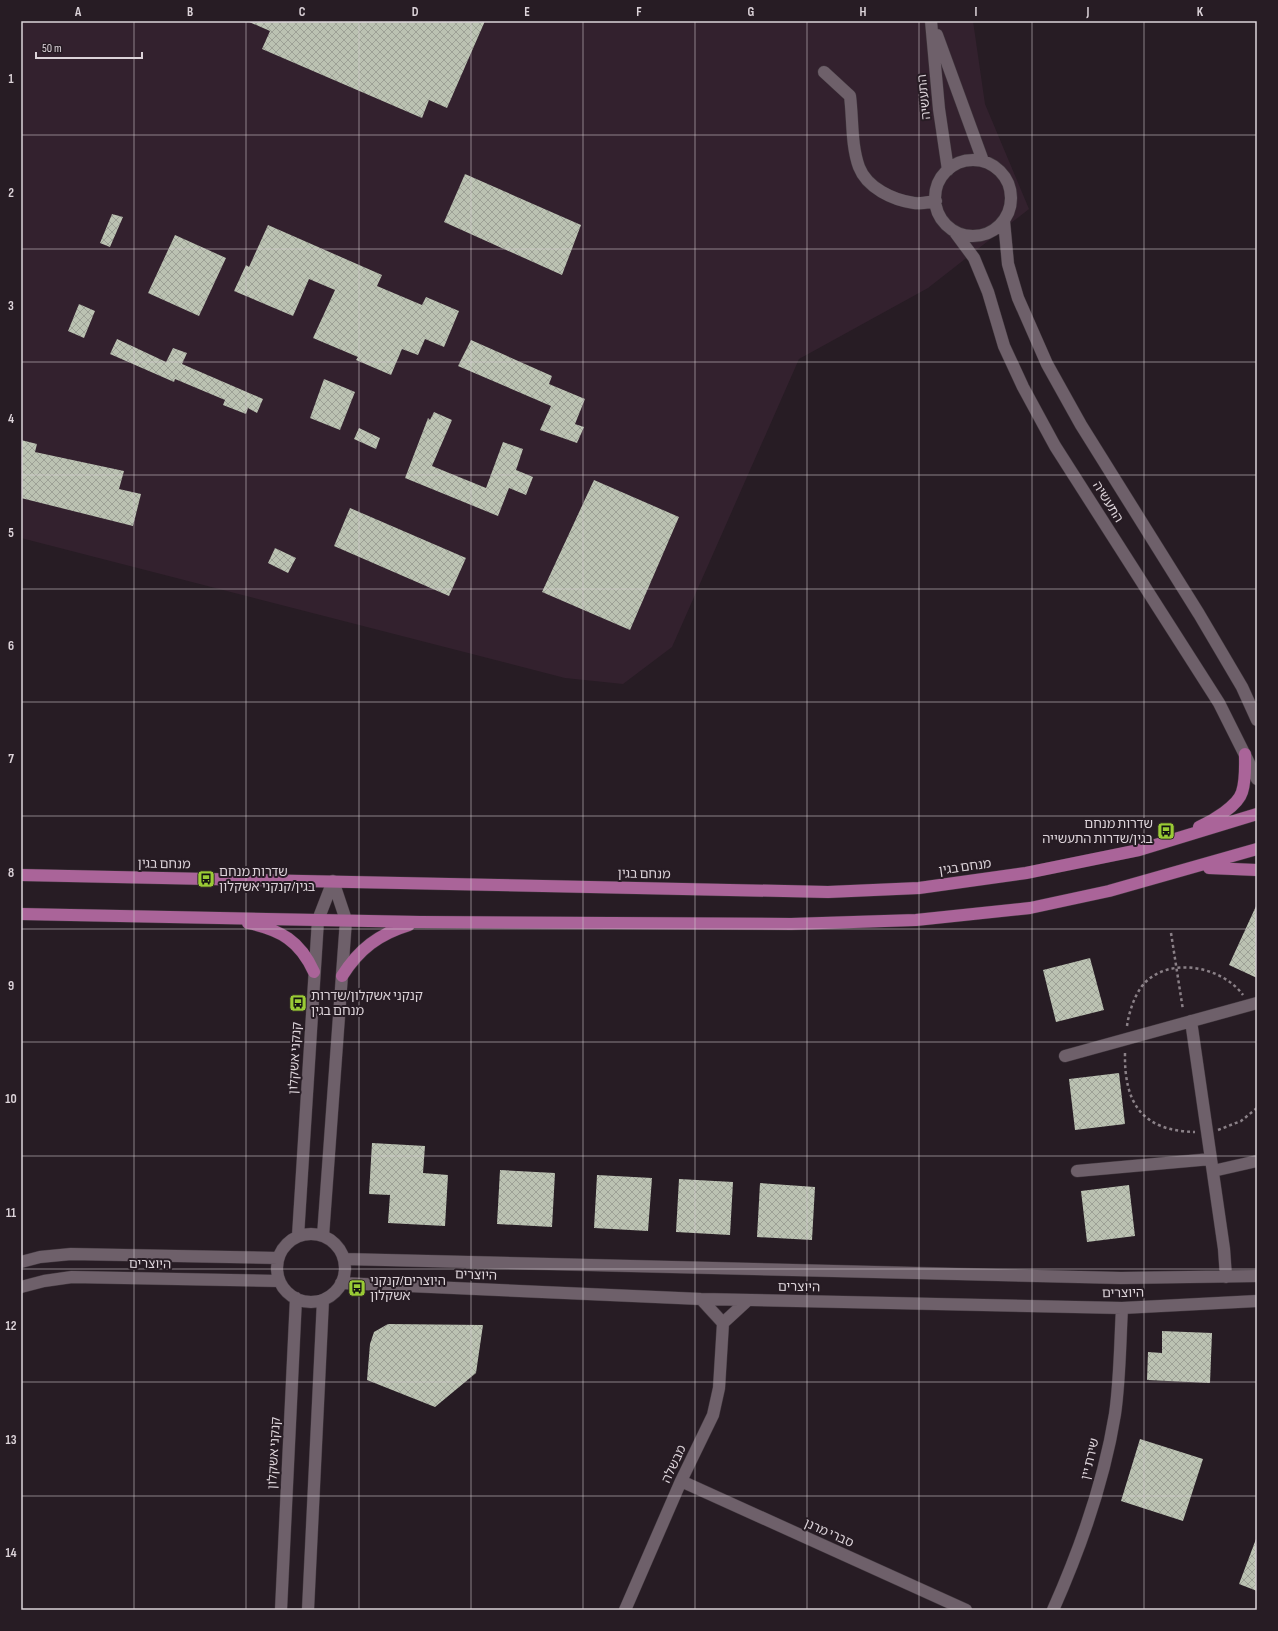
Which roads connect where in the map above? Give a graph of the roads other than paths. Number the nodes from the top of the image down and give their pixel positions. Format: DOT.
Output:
graph roads {
  1 [pos="824,72"];
  2 [pos="983,161"];
  3 [pos="948,170"];
  4 [pos="936,201"];
  5 [pos="1004,221"];
  6 [pos="954,231"];
  7 [pos="1257,720"];
  8 [pos="1245,754"];
  9 [pos="1257,779"];
  10 [pos="1257,814"];
  11 [pos="1168,842"];
  12 [pos="1257,849"];
  13 [pos="1193,868"];
  14 [pos="1257,870"];
  15 [pos="21,875"];
  16 [pos="333,881"];
  17 [pos="21,914"];
  18 [pos="223,918"];
  19 [pos="318,920"];
  20 [pos="346,920"];
  21 [pos="420,922"];
  22 [pos="314,972"];
  23 [pos="342,976"];
  24 [pos="1257,1003"];
  25 [pos="1188,1022"];
  26 [pos="1065,1056"];
  27 [pos="1257,1161"];
  28 [pos="1212,1165"];
  29 [pos="1077,1171"];
  30 [pos="298,1236"];
  31 [pos="323,1236"];
  32 [pos="278,1258"];
  33 [pos="344,1259"];
  34 [pos="21,1262"];
  35 [pos="1257,1276"];
  36 [pos="1226,1277"];
  37 [pos="279,1281"];
  38 [pos="341,1283"];
  39 [pos="21,1287"];
  40 [pos="296,1298"];
  41 [pos="701,1299"];
  42 [pos="323,1300"];
  43 [pos="748,1300"];
  44 [pos="1257,1301"];
  45 [pos="1122,1308"];
  46 [pos="724,1323"];
  47 [pos="681,1482"];
  48 [pos="280,1610"];
  49 [pos="308,1610"];
  50 [pos="625,1610"];
  51 [pos="966,1610"];
  52 [pos="1053,1610"];
  1 -- 4 [label="street"];
  2 -- 3 [label="street"];
  2 -- 3 [label="street, התעשיה"];
  2 -- 5 [label="street"];
  3 -- 4 [label="street"];
  4 -- 6 [label="street"];
  5 -- 6 [label="street"];
  5 -- 7 [label="street, התעשיה"];
  6 -- 8 [label="street, התעשיה"];
  8 -- 9 [label="street, התעשיה"];
  8 -- 11 [label="main road"];
  10 -- 11 [label="main road, מנחם בגין"];
  11 -- 16 [label="main road, מנחם בגין"];
  12 -- 13 [label="main road"];
  13 -- 14 [label="main road"];
  13 -- 21 [label="main road"];
  15 -- 16 [label="main road, מנחם בגין"];
  16 -- 19 [label="street, קנקני אשקלון"];
  16 -- 20 [label="street"];
  17 -- 18 [label="main road"];
  18 -- 19 [label="main road"];
  18 -- 22 [label="main road"];
  19 -- 20 [label="main road"];
  19 -- 22 [label="street, קנקני אשקלון"];
  20 -- 21 [label="main road"];
  20 -- 23 [label="street"];
  21 -- 23 [label="main road"];
  22 -- 30 [label="street, קנקני אשקלון"];
  23 -- 31 [label="street"];
  24 -- 25 [label="street"];
  25 -- 26 [label="street"];
  25 -- 28 [label="street"];
  27 -- 28 [label="street"];
  28 -- 29 [label="street"];
  28 -- 36 [label="street"];
  30 -- 31 [label="street"];
  30 -- 32 [label="street"];
  31 -- 33 [label="street"];
  32 -- 34 [label="street, היוצרים"];
  32 -- 37 [label="street"];
  33 -- 36 [label="street, היוצרים"];
  33 -- 38 [label="street"];
  35 -- 36 [label="street, היוצרים"];
  37 -- 39 [label="street, היוצרים"];
  37 -- 40 [label="street"];
  38 -- 41 [label="street, היוצרים"];
  38 -- 42 [label="street"];
  40 -- 42 [label="street"];
  40 -- 48 [label="street, קנקני אשקלון"];
  41 -- 43 [label="street, היוצרים"];
  41 -- 46 [label="street"];
  42 -- 49 [label="street"];
  43 -- 45 [label="street, היוצרים"];
  43 -- 46 [label="street"];
  44 -- 45 [label="street, היוצרים"];
  45 -- 52 [label="street, שירת יין"];
  46 -- 47 [label="street, מבשלה"];
  47 -- 50 [label="street, מבשלה"];
  47 -- 51 [label="street, סברי מרנן"];
}
